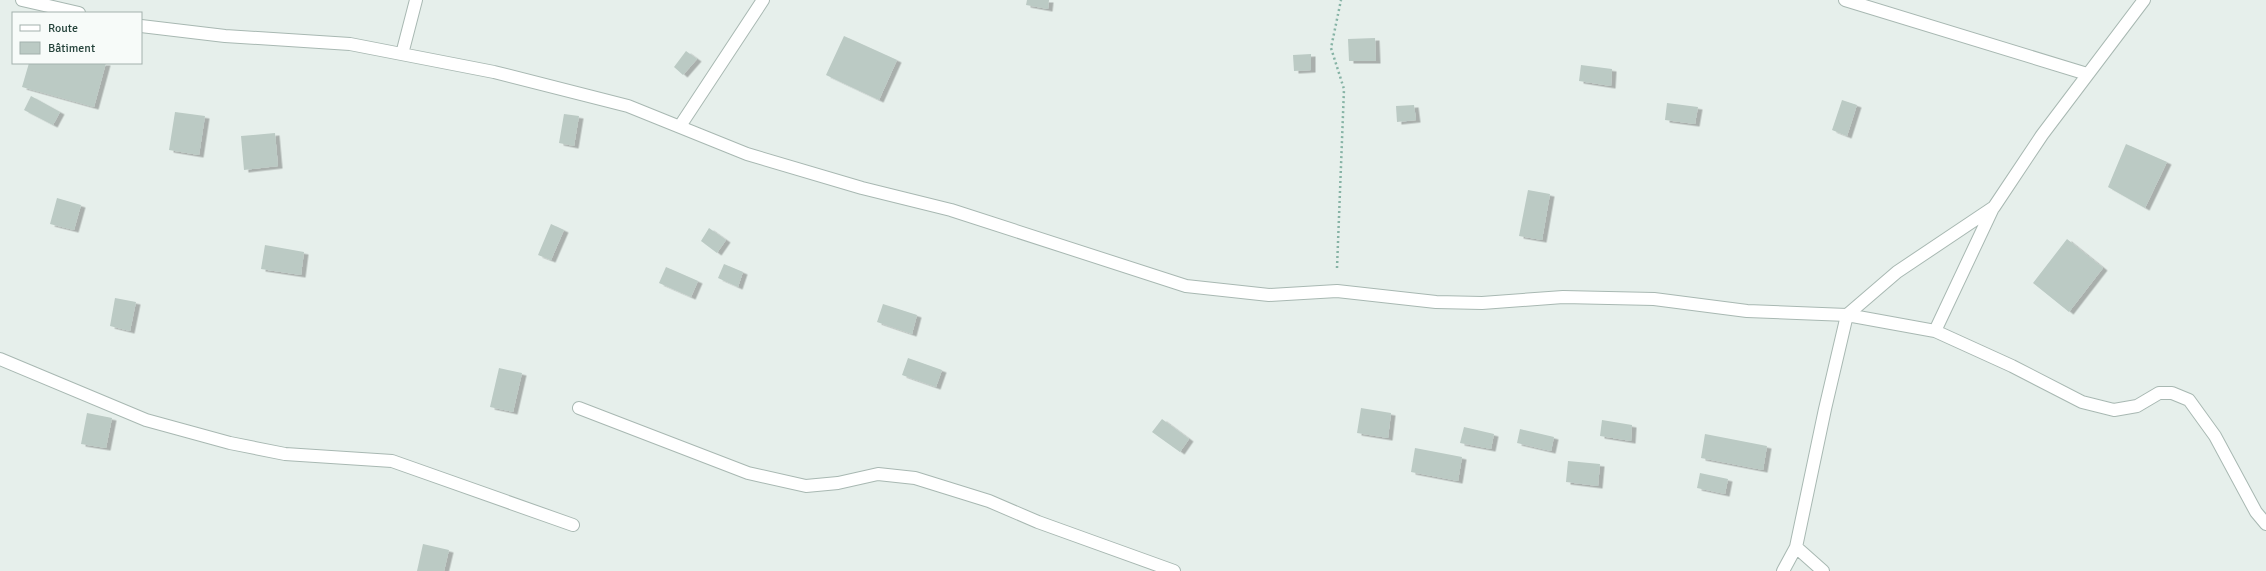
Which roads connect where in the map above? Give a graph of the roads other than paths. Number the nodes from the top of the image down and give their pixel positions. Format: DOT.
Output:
graph roads {
  1 [pos="22,0"];
  2 [pos="416,0"];
  3 [pos="763,0"];
  4 [pos="1845,0"];
  5 [pos="2144,0"];
  6 [pos="75,12"];
  7 [pos="142,26"];
  8 [pos="402,54"];
  9 [pos="2087,74"];
  10 [pos="680,126"];
  11 [pos="1994,207"];
  12 [pos="1847,315"];
  13 [pos="1936,331"];
  14 [pos="0,359"];
  15 [pos="579,408"];
  16 [pos="573,524"];
  17 [pos="2266,524"];
  18 [pos="1796,547"];
  19 [pos="1174,571"];
  20 [pos="1783,571"];
  21 [pos="1823,571"];
  1 -- 6 [label="street"];
  2 -- 8 [label="street"];
  3 -- 10 [label="street"];
  4 -- 9 [label="street"];
  5 -- 9 [label="street"];
  7 -- 8 [label="street"];
  8 -- 10 [label="street"];
  9 -- 11 [label="street"];
  10 -- 12 [label="street"];
  11 -- 12 [label="street"];
  11 -- 13 [label="street"];
  12 -- 13 [label="street"];
  12 -- 18 [label="street"];
  13 -- 17 [label="street"];
  14 -- 16 [label="street"];
  15 -- 19 [label="street"];
  18 -- 20 [label="street"];
  18 -- 21 [label="street"];
}
